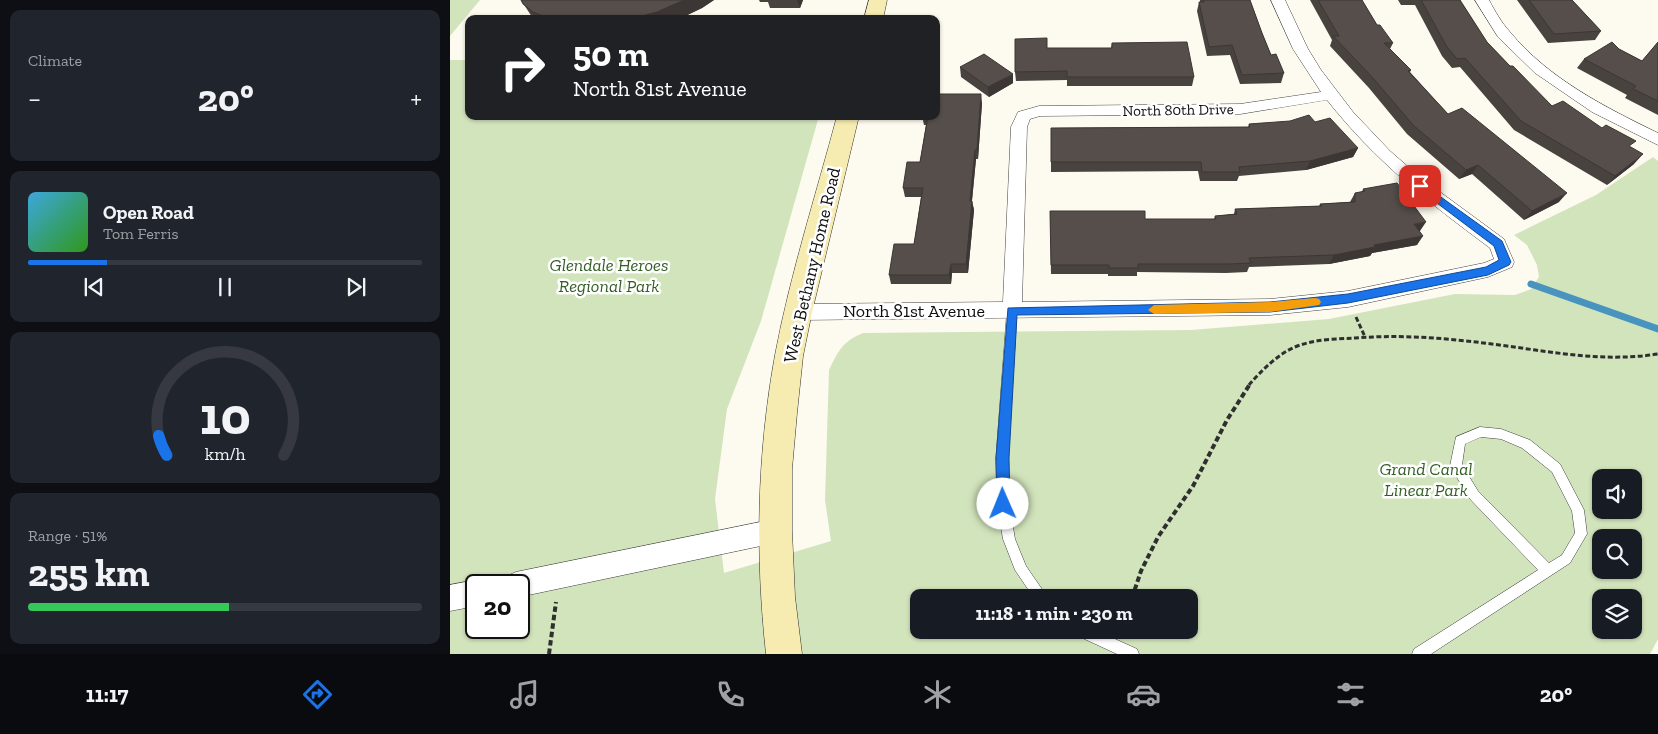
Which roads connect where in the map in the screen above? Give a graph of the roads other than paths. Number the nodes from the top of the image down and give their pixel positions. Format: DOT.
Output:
graph roads {
  1 [pos="878,0"];
  2 [pos="1278,0"];
  3 [pos="1482,0"];
  4 [pos="874,15"];
  5 [pos="1331,95"];
  6 [pos="847,120"];
  7 [pos="1658,140"];
  8 [pos="1012,311"];
  9 [pos="798,312"];
  10 [pos="775,531"];
  11 [pos="1548,571"];
  12 [pos="530,582"];
  13 [pos="1035,589"];
  14 [pos="465,595"];
  15 [pos="450,598"];
  16 [pos="1100,639"];
  17 [pos="784,654"];
  18 [pos="1132,654"];
  19 [pos="1419,654"];
  1 -- 4 [label="main road"];
  2 -- 5 [label="street"];
  3 -- 7 [label="street"];
  5 -- 8 [label="street, North 80th Drive"];
  5 -- 8 [label="street, North 81st Avenue"];
  6 -- 9 [label="main road, West Bethany Home Road"];
  8 -- 9 [label="street, North 81st Avenue"];
  8 -- 13 [label="lane"];
  9 -- 10 [label="main road, West Bethany Home Road"];
  10 -- 12 [label="street"];
  10 -- 17 [label="main road, West Bethany Home Road"];
  11 -- 11 [label="lane"];
  11 -- 19 [label="lane"];
  14 -- 15 [label="street"];
  16 -- 18 [label="lane"];
}
